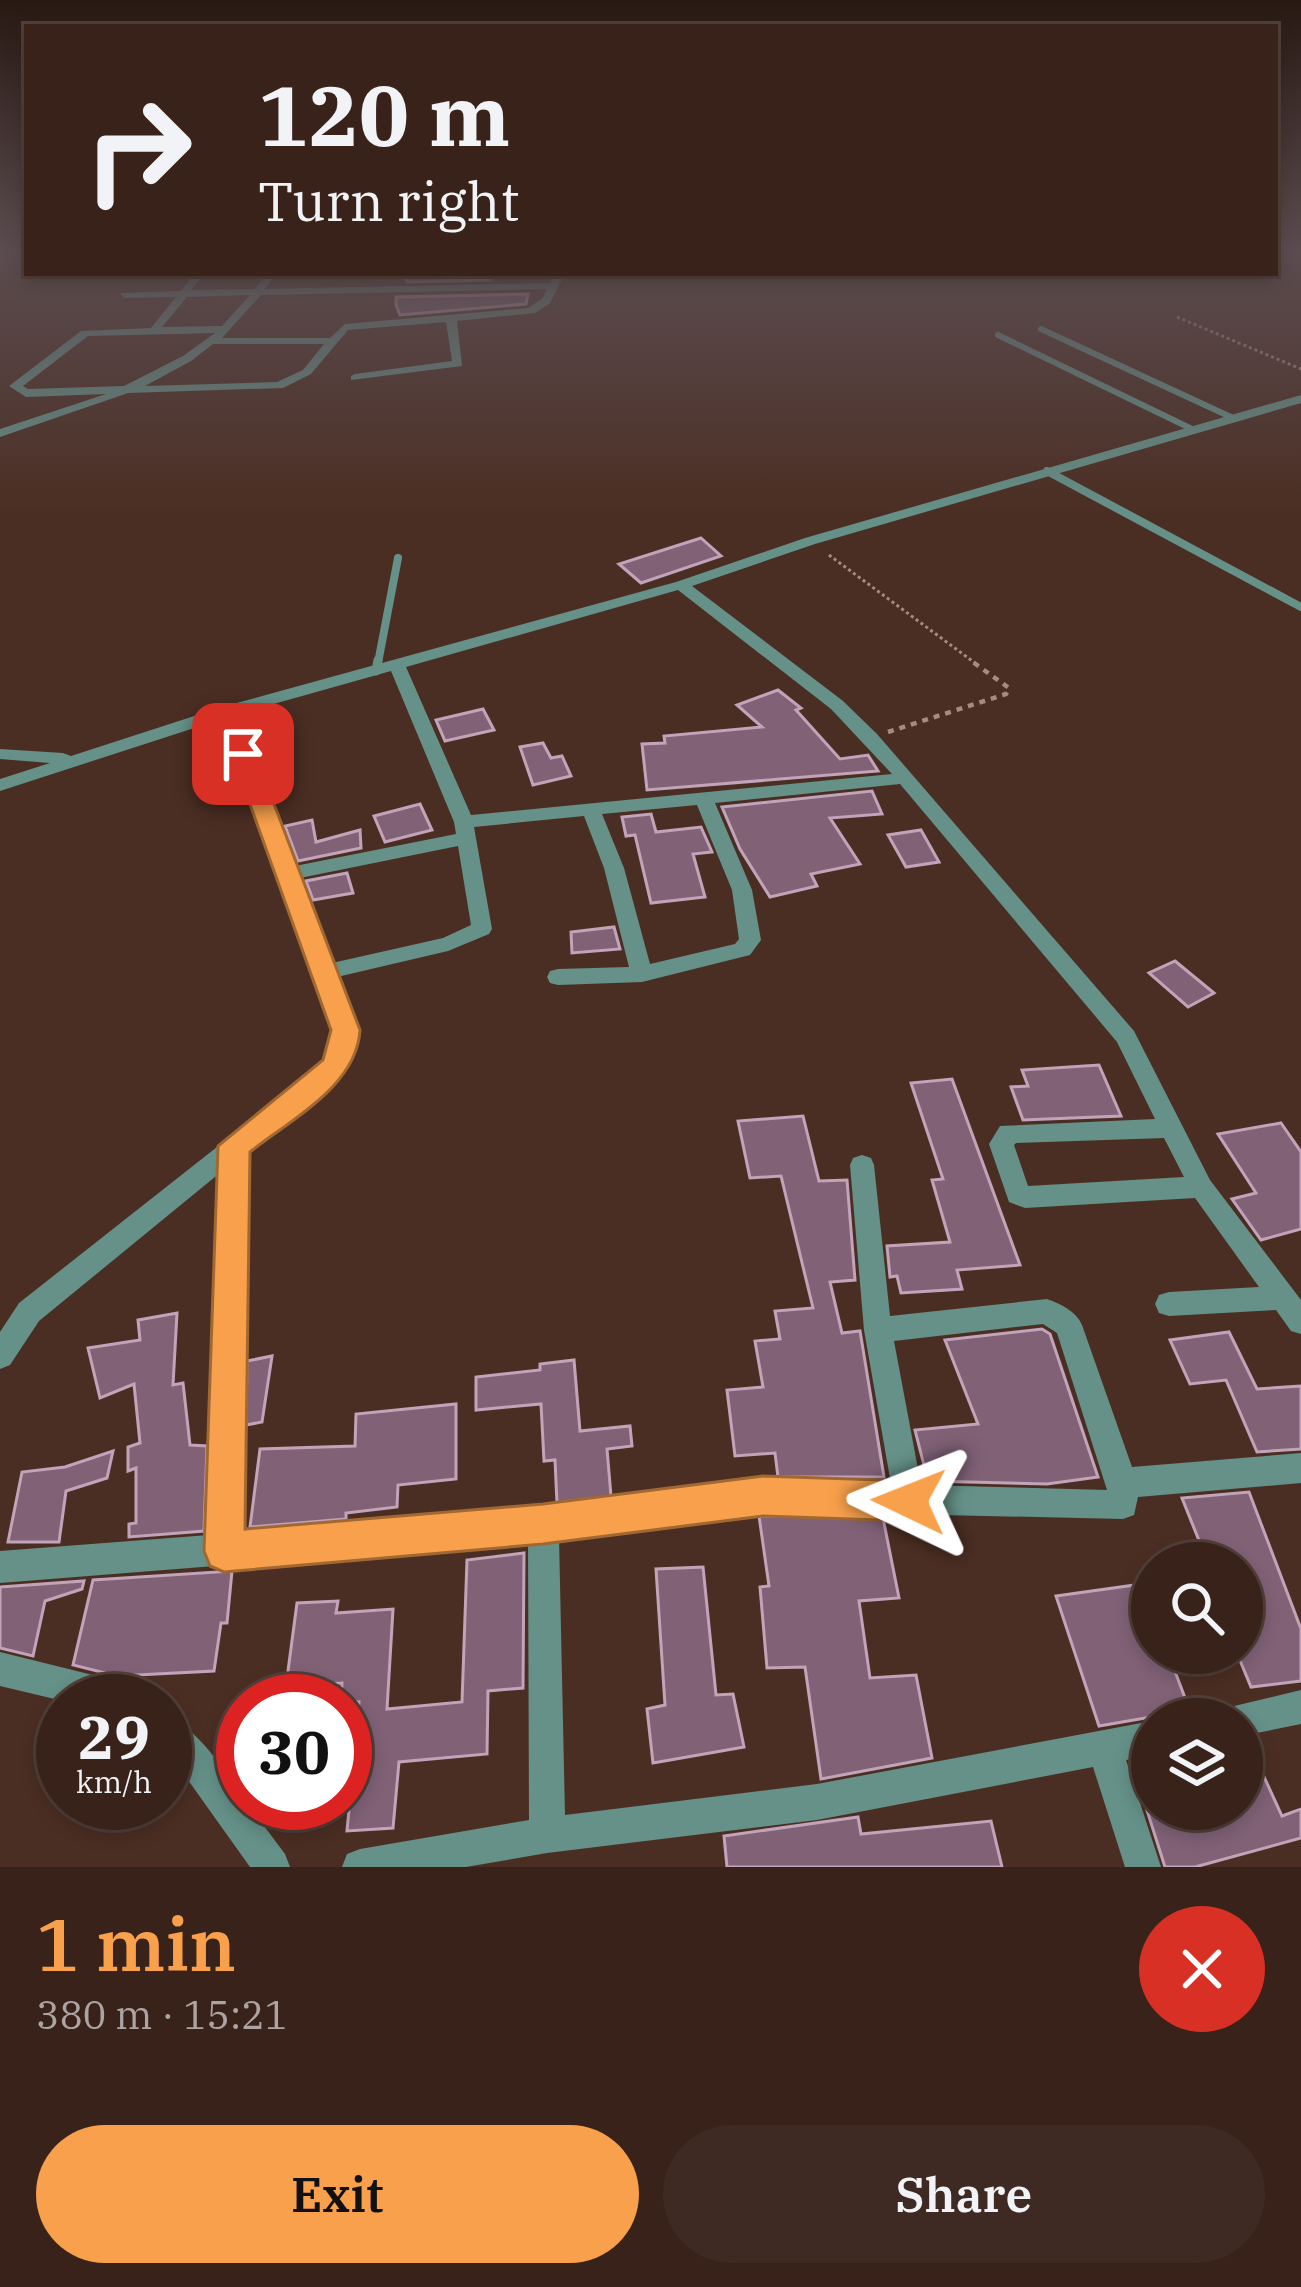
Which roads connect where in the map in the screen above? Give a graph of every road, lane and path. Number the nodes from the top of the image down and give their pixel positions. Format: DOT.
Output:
graph roads {
  1 [pos="74,341"];
  2 [pos="207,341"];
  3 [pos="333,341"];
  4 [pos="455,341"];
  5 [pos="1013,341"];
  6 [pos="1067,341"];
  7 [pos="1235,341"];
  8 [pos="1301,369"];
  9 [pos="355,378"];
  10 [pos="138,390"];
  11 [pos="1301,399"];
  12 [pos="1233,418"];
  13 [pos="1192,429"];
  14 [pos="0,433"];
  15 [pos="1047,471"];
  16 [pos="810,541"];
  17 [pos="398,558"];
  18 [pos="681,584"];
  19 [pos="1301,607"];
  20 [pos="386,668"];
  21 [pos="228,711"];
  22 [pos="871,738"];
  23 [pos="0,754"];
  24 [pos="70,759"];
  25 [pos="906,778"];
  26 [pos="0,785"];
  27 [pos="705,802"];
  28 [pos="590,812"];
  29 [pos="466,830"];
  30 [pos="286,874"];
  31 [pos="323,973"];
  32 [pos="642,974"];
  33 [pos="558,977"];
  34 [pos="1173,1128"];
  35 [pos="234,1146"];
  36 [pos="862,1165"];
  37 [pos="1201,1187"];
  38 [pos="1283,1298"];
  39 [pos="1169,1304"];
  40 [pos="1301,1322"];
  41 [pos="878,1330"];
  42 [pos="0,1356"];
  43 [pos="1301,1468"];
  44 [pos="1122,1483"];
  45 [pos="909,1501"];
  46 [pos="543,1524"];
  47 [pos="224,1551"];
  48 [pos="0,1568"];
  49 [pos="0,1669"];
  50 [pos="36,1678"];
  51 [pos="1301,1707"];
  52 [pos="1263,1715"];
  53 [pos="1131,1743"];
  54 [pos="1105,1750"];
  55 [pos="192,1757"];
  56 [pos="547,1835"];
  57 [pos="272,1867"];
  58 [pos="360,1867"];
  59 [pos="1142,1867"];
  1 -- 10 [label="street"];
  2 -- 10 [label="street"];
  3 -- 10 [label="street"];
  4 -- 9 [label="street"];
  5 -- 13 [label="lane"];
  6 -- 12 [label="lane"];
  7 -- 8 [label="path"];
  10 -- 14 [label="street"];
  11 -- 12 [label="street"];
  12 -- 13 [label="street"];
  13 -- 15 [label="street"];
  15 -- 16 [label="street"];
  15 -- 19 [label="lane"];
  16 -- 18 [label="street"];
  16 -- 22 [label="path"];
  17 -- 20 [label="lane"];
  18 -- 20 [label="street"];
  18 -- 22 [label="street"];
  20 -- 21 [label="street"];
  20 -- 29 [label="street"];
  21 -- 24 [label="street"];
  21 -- 30 [label="street"];
  22 -- 25 [label="street"];
  23 -- 24 [label="street"];
  24 -- 26 [label="street"];
  25 -- 27 [label="street"];
  25 -- 34 [label="street"];
  27 -- 28 [label="street"];
  27 -- 32 [label="street"];
  28 -- 29 [label="street"];
  28 -- 32 [label="street"];
  29 -- 30 [label="street"];
  29 -- 31 [label="street"];
  30 -- 31 [label="street"];
  31 -- 35 [label="street"];
  32 -- 33 [label="street"];
  34 -- 37 [label="street"];
  34 -- 37 [label="street"];
  35 -- 42 [label="street"];
  35 -- 47 [label="street"];
  36 -- 41 [label="street"];
  37 -- 38 [label="street"];
  38 -- 39 [label="street"];
  38 -- 40 [label="street"];
  41 -- 44 [label="street"];
  41 -- 45 [label="street"];
  43 -- 44 [label="street"];
  44 -- 45 [label="street"];
  45 -- 46 [label="street"];
  46 -- 47 [label="street"];
  46 -- 56 [label="street"];
  47 -- 48 [label="street"];
  49 -- 50 [label="street"];
  51 -- 52 [label="street"];
  53 -- 54 [label="street"];
  54 -- 56 [label="street"];
  54 -- 59 [label="street"];
  55 -- 57 [label="street"];
  56 -- 58 [label="street"];
}
